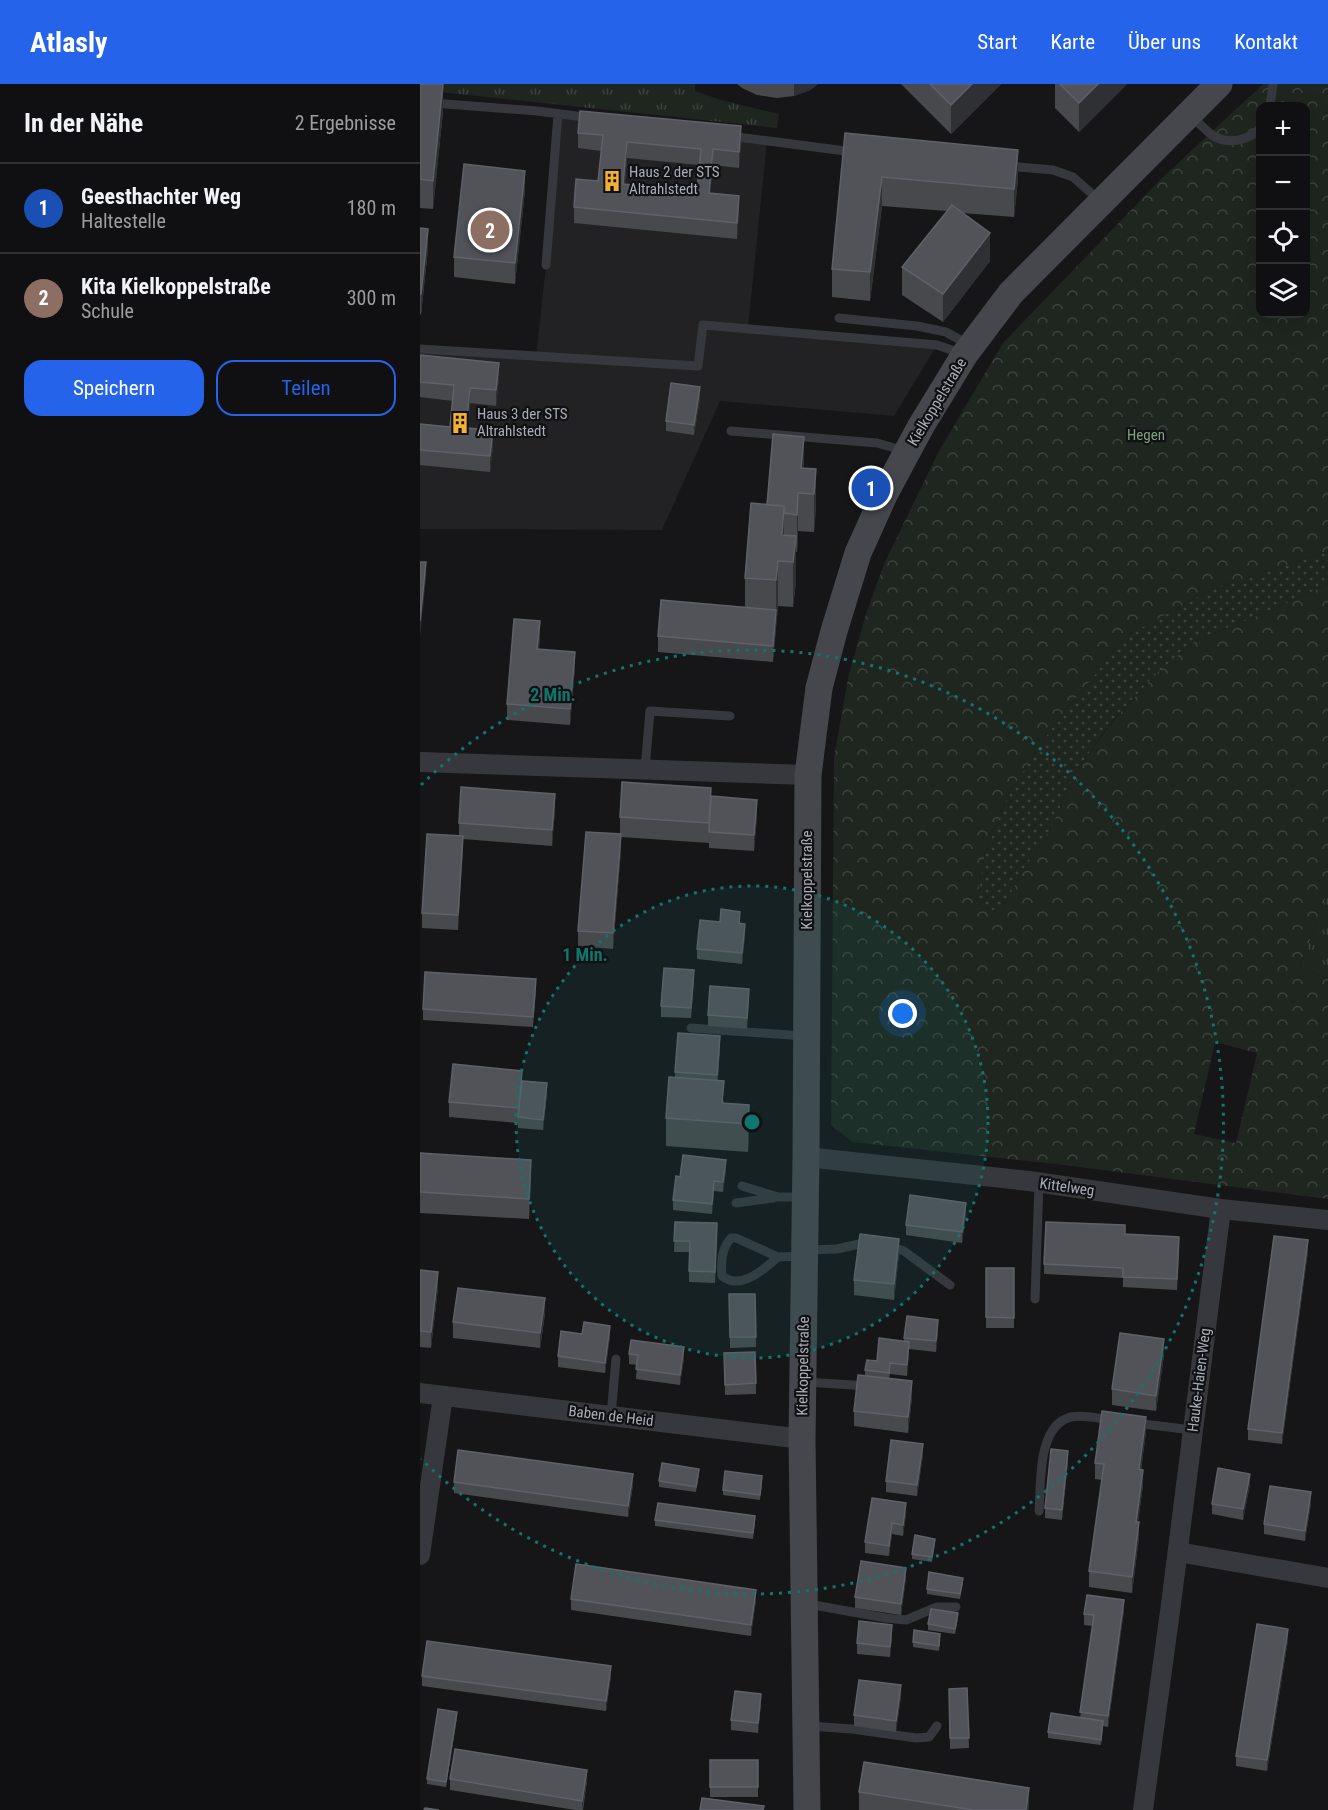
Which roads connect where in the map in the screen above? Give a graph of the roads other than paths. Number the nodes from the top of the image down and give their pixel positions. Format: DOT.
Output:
graph roads {
  1 [pos="1218,84"];
  2 [pos="1273,84"];
  3 [pos="420,102"];
  4 [pos="1271,102"];
  5 [pos="558,114"];
  6 [pos="1190,114"];
  7 [pos="604,120"];
  8 [pos="1256,132"];
  9 [pos="720,135"];
  10 [pos="867,153"];
  11 [pos="995,165"];
  12 [pos="1102,203"];
  13 [pos="546,265"];
  14 [pos="839,318"];
  15 [pos="420,349"];
  16 [pos="968,350"];
  17 [pos="730,431"];
  18 [pos="907,452"];
  19 [pos="730,716"];
  20 [pos="420,762"];
  21 [pos="645,769"];
  22 [pos="808,775"];
  23 [pos="691,1028"];
  24 [pos="807,1036"];
  25 [pos="806,1157"];
  26 [pos="1039,1183"];
  27 [pos="742,1186"];
  28 [pos="778,1197"];
  29 [pos="806,1197"];
  30 [pos="735,1203"];
  31 [pos="1221,1209"];
  32 [pos="1328,1220"];
  33 [pos="805,1253"];
  34 [pos="778,1257"];
  35 [pos="950,1285"];
  36 [pos="1035,1299"];
  37 [pos="616,1359"];
  38 [pos="803,1382"];
  39 [pos="875,1387"];
  40 [pos="420,1393"];
  41 [pos="443,1396"];
  42 [pos="611,1416"];
  43 [pos="1192,1430"];
  44 [pos="802,1439"];
  45 [pos="1039,1511"];
  46 [pos="1178,1552"];
  47 [pos="420,1555"];
  48 [pos="1326,1580"];
  49 [pos="805,1604"];
  50 [pos="956,1607"];
  51 [pos="807,1726"];
  52 [pos="937,1726"];
  53 [pos="807,1810"];
  54 [pos="1143,1810"];
  1 -- 6 [label="street, Kielkoppelstraße"];
  2 -- 4 [label="lane"];
  3 -- 5 [label="lane"];
  5 -- 7 [label="lane"];
  5 -- 13 [label="lane"];
  6 -- 8 [label="lane"];
  6 -- 12 [label="street, Kielkoppelstraße"];
  9 -- 10 [label="lane"];
  11 -- 12 [label="lane"];
  12 -- 16 [label="street, Kielkoppelstraße"];
  14 -- 16 [label="lane"];
  15 -- 16 [label="lane"];
  16 -- 18 [label="street, Kielkoppelstraße"];
  17 -- 18 [label="lane"];
  18 -- 22 [label="street, Kielkoppelstraße"];
  19 -- 21 [label="lane"];
  20 -- 21 [label="street"];
  21 -- 22 [label="street"];
  22 -- 24 [label="street, Kielkoppelstraße"];
  23 -- 24 [label="lane"];
  24 -- 25 [label="street, Kielkoppelstraße"];
  25 -- 26 [label="street, Kittelweg"];
  25 -- 29 [label="street, Kielkoppelstraße"];
  26 -- 31 [label="street, Kittelweg"];
  26 -- 36 [label="lane"];
  27 -- 28 [label="lane"];
  28 -- 29 [label="lane"];
  28 -- 30 [label="lane"];
  29 -- 33 [label="street, Kielkoppelstraße"];
  31 -- 32 [label="street, Kittelweg"];
  31 -- 43 [label="street, Hauke-Haien-Weg"];
  33 -- 34 [label="lane"];
  33 -- 35 [label="lane"];
  33 -- 38 [label="street, Kielkoppelstraße"];
  34 -- 34 [label="lane"];
  37 -- 42 [label="lane"];
  38 -- 39 [label="lane"];
  38 -- 44 [label="street, Kielkoppelstraße"];
  40 -- 41 [label="street, Baben de Heid"];
  41 -- 42 [label="street, Baben de Heid"];
  41 -- 47 [label="street"];
  42 -- 44 [label="street, Baben de Heid"];
  43 -- 45 [label="lane"];
  43 -- 46 [label="street, Hauke-Haien-Weg"];
  44 -- 49 [label="street, Kielkoppelstraße"];
  46 -- 48 [label="street"];
  46 -- 54 [label="street, Hauke-Haien-Weg"];
  49 -- 50 [label="lane"];
  49 -- 51 [label="street, Kielkoppelstraße"];
  51 -- 52 [label="lane"];
  51 -- 53 [label="street, Kielkoppelstraße"];
}
